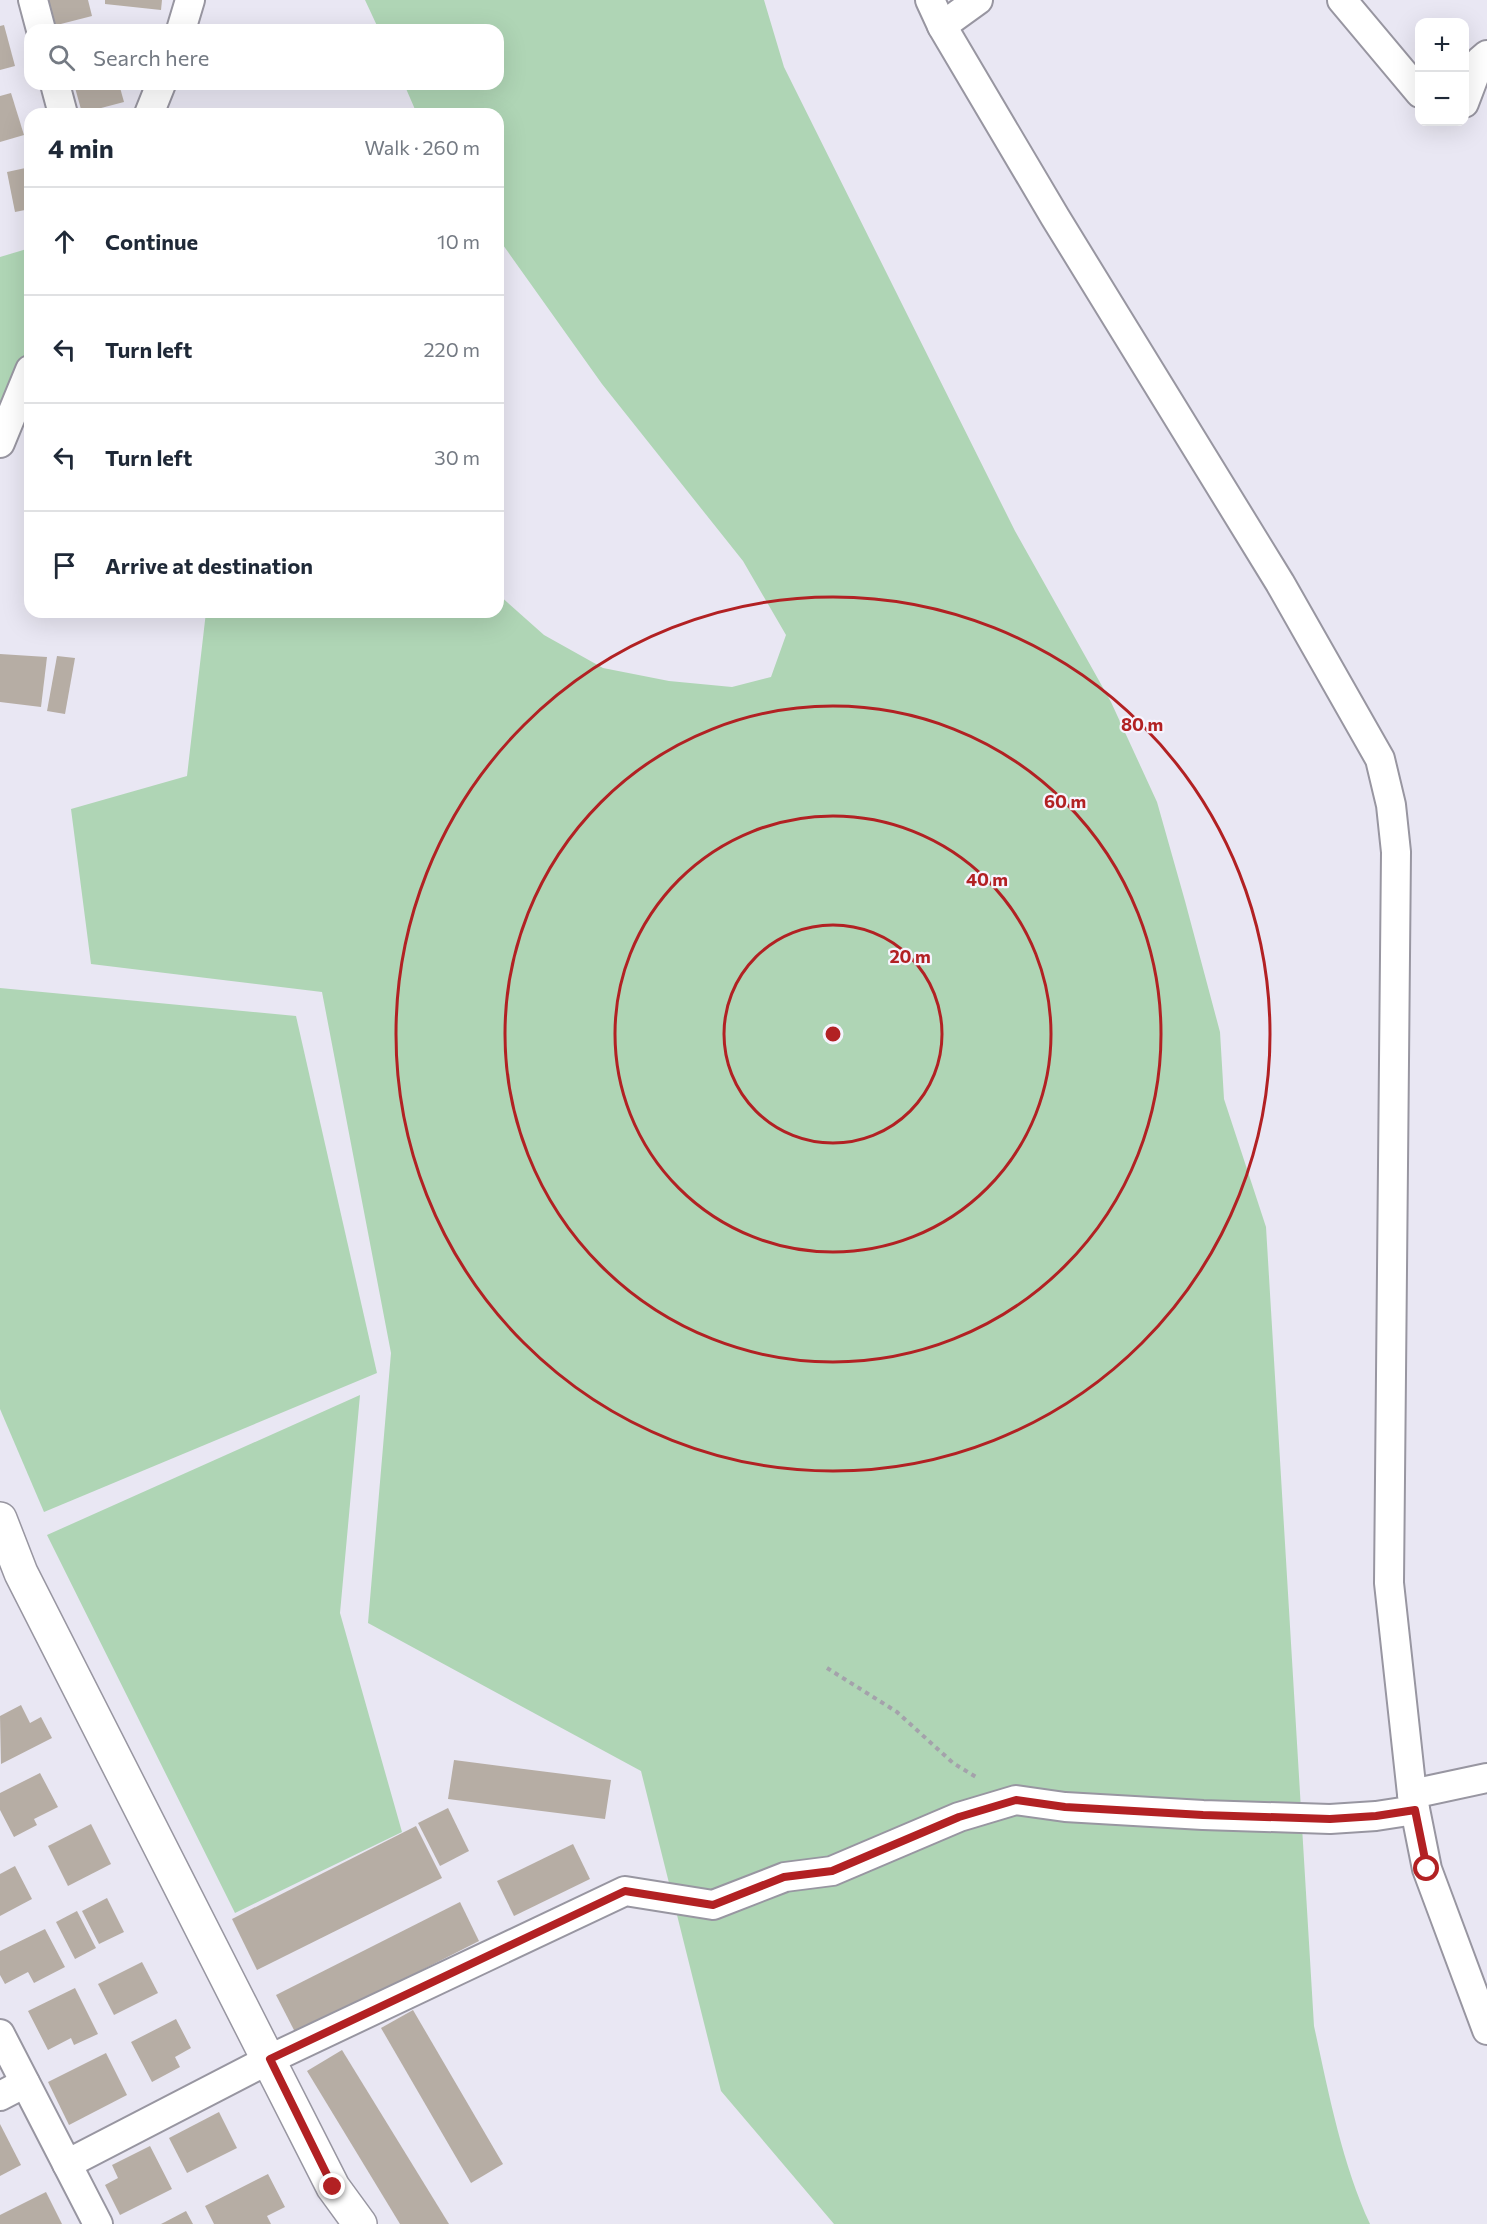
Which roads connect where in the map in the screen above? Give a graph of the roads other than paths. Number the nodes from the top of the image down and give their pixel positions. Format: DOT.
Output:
graph roads {
  1 [pos="33,0"];
  2 [pos="190,0"];
  3 [pos="930,0"];
  4 [pos="978,0"];
  5 [pos="1342,0"];
  6 [pos="39,24"];
  7 [pos="183,24"];
  8 [pos="942,26"];
  9 [pos="1487,55"];
  10 [pos="1415,88"];
  11 [pos="57,90"];
  12 [pos="159,90"];
  13 [pos="1469,91"];
  14 [pos="1469,106"];
  15 [pos="61,108"];
  16 [pos="151,108"];
  17 [pos="1487,109"];
  18 [pos="24,385"];
  19 [pos="0,443"];
  20 [pos="0,1519"];
  21 [pos="11,1578"];
  22 [pos="1487,1778"];
  23 [pos="1413,1802"];
  24 [pos="1487,2030"];
  25 [pos="0,2034"];
  26 [pos="270,2059"];
  27 [pos="26,2083"];
  28 [pos="0,2096"];
  29 [pos="67,2164"];
  30 [pos="98,2224"];
  31 [pos="360,2224"];
  1 -- 6 [label="street"];
  2 -- 7 [label="street"];
  3 -- 8 [label="street"];
  4 -- 8 [label="street"];
  5 -- 10 [label="street"];
  8 -- 23 [label="street"];
  9 -- 13 [label="street"];
  11 -- 15 [label="street"];
  12 -- 16 [label="street"];
  14 -- 17 [label="street"];
  18 -- 19 [label="street"];
  20 -- 21 [label="street"];
  21 -- 26 [label="street"];
  22 -- 23 [label="street"];
  23 -- 24 [label="street"];
  23 -- 26 [label="street"];
  25 -- 27 [label="street"];
  26 -- 29 [label="street"];
  26 -- 31 [label="street"];
  27 -- 28 [label="street"];
  27 -- 29 [label="street"];
  29 -- 30 [label="street"];
}
